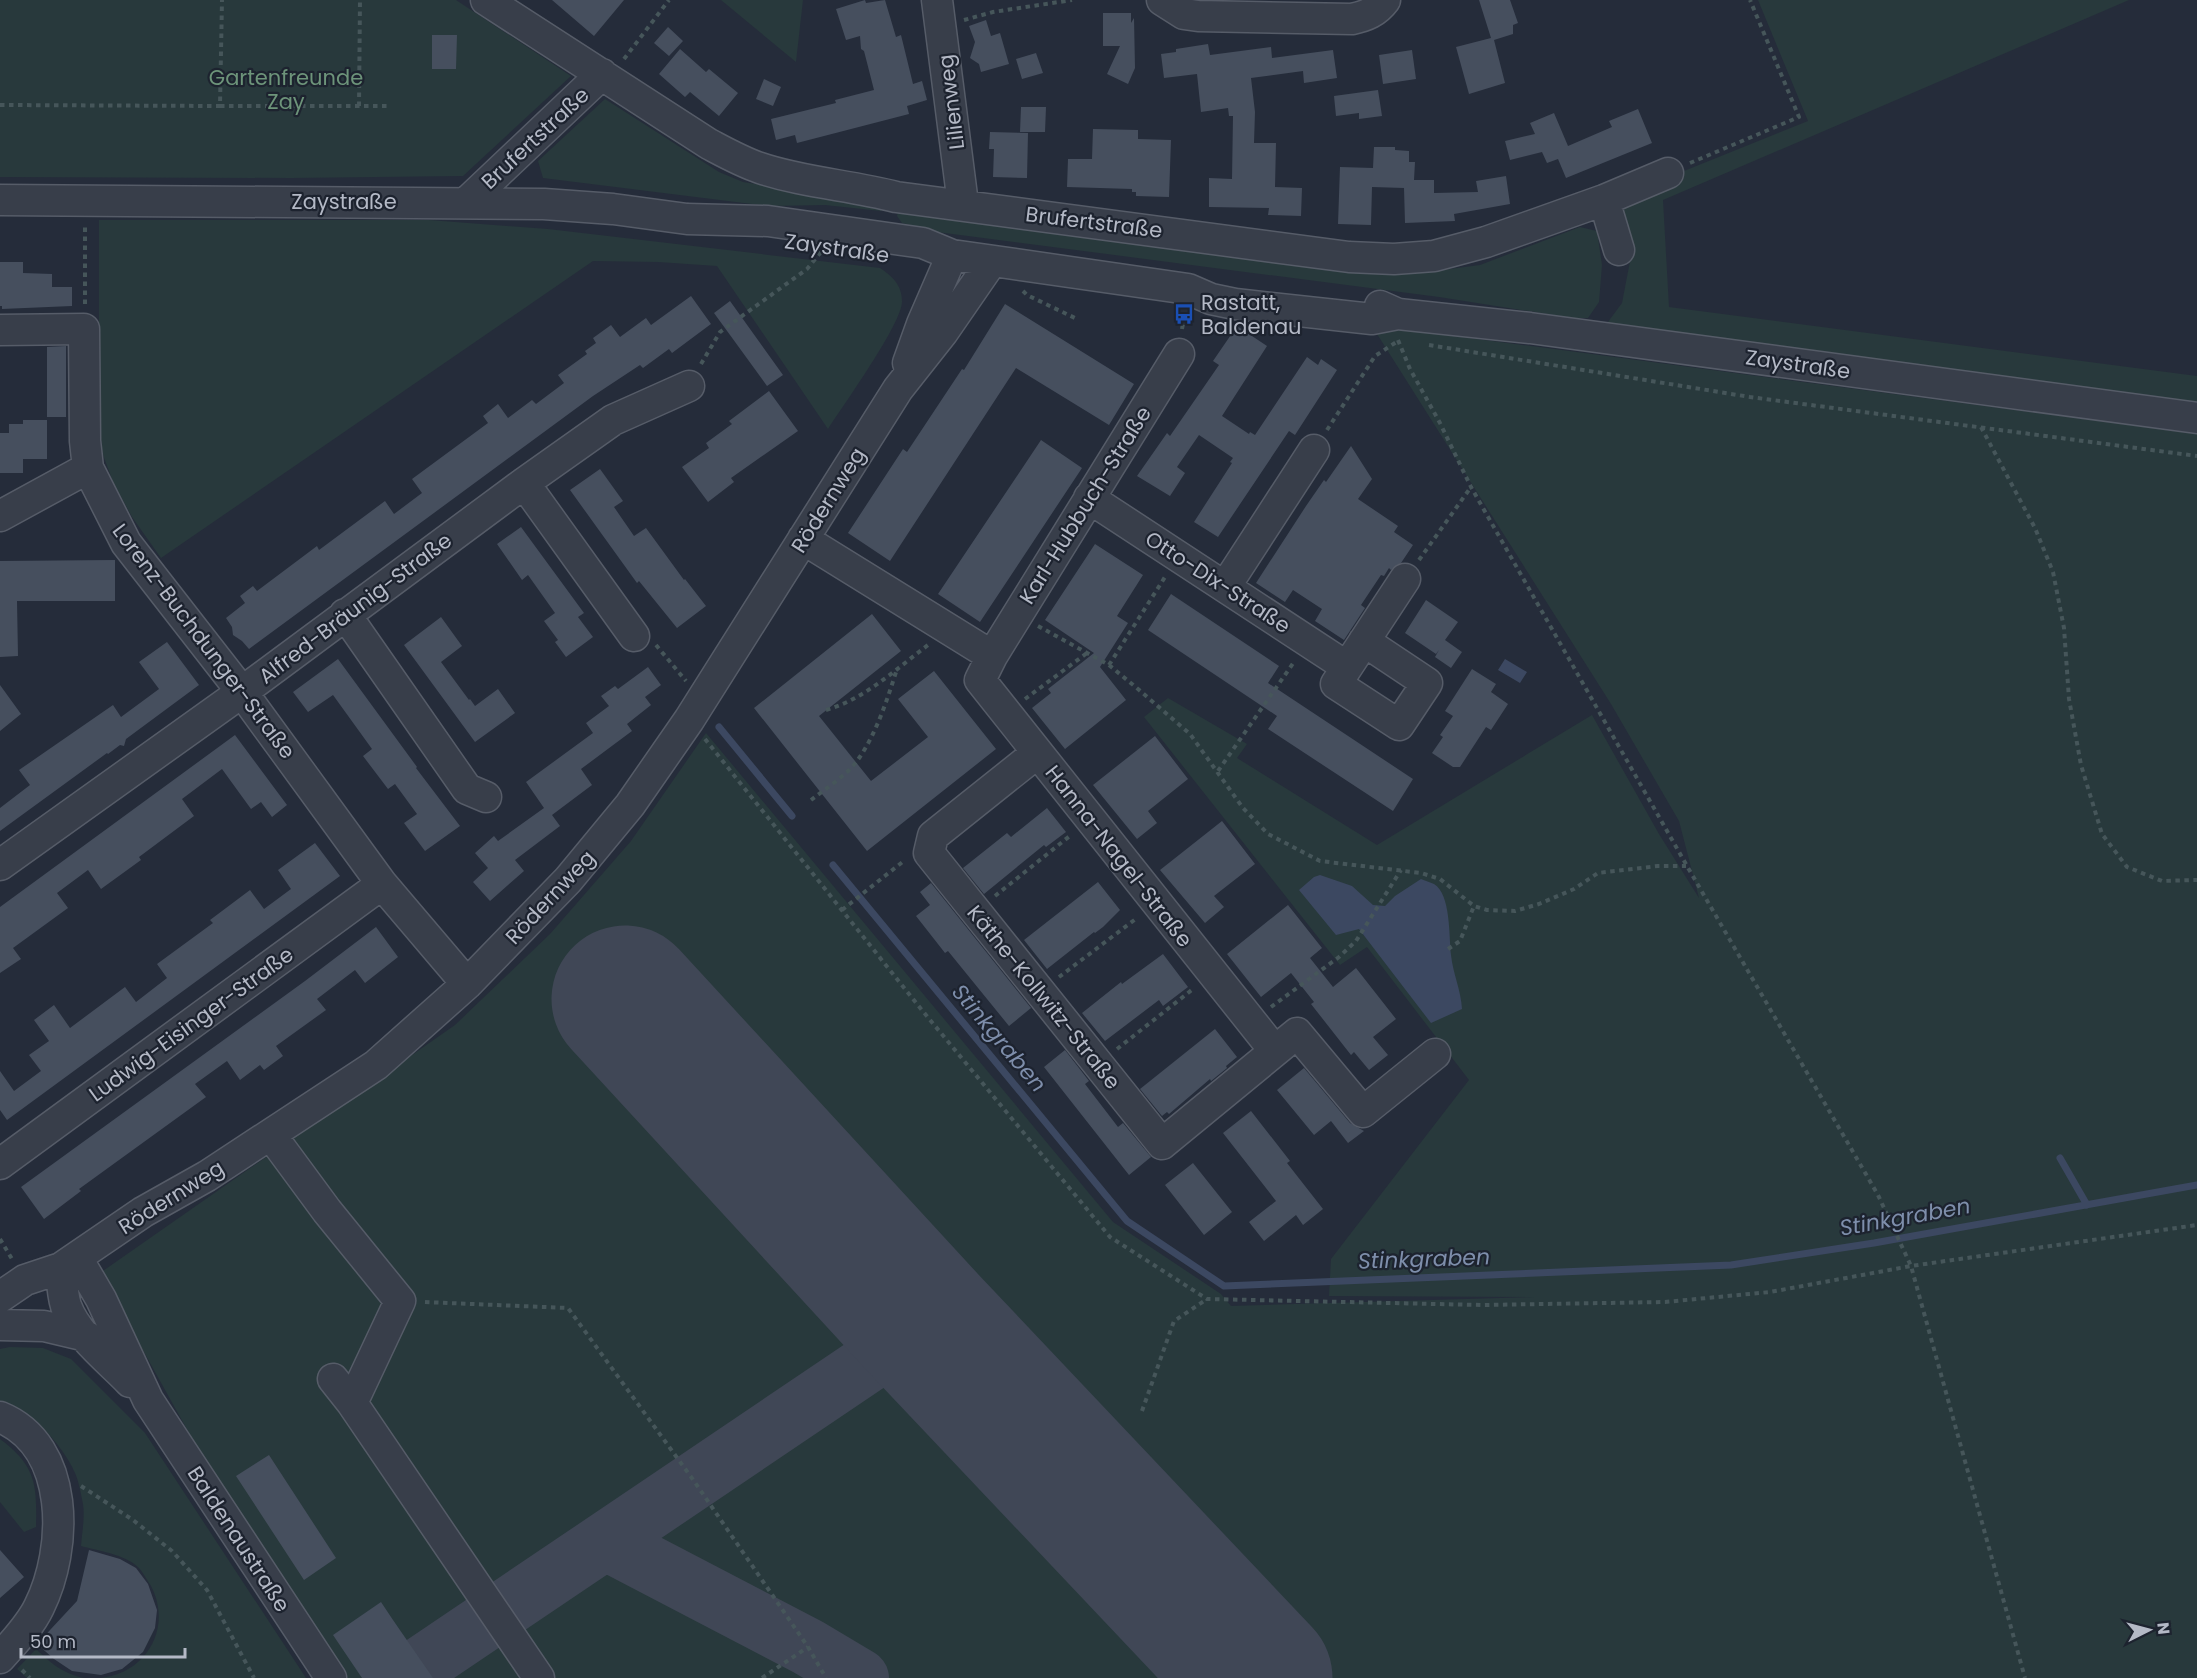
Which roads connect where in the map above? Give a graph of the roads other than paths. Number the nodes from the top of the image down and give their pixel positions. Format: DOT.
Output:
graph roads {
  1 [pos="486,0"];
  2 [pos="1162,0"];
  3 [pos="1384,0"];
  4 [pos="939,13"];
  5 [pos="606,76"];
  6 [pos="1668,173"];
  7 [pos="0,200"];
  8 [pos="1604,200"];
  9 [pos="467,202"];
  10 [pos="963,204"];
  11 [pos="687,219"];
  12 [pos="1619,250"];
  13 [pos="952,255"];
  14 [pos="992,261"];
  15 [pos="0,330"];
  16 [pos="1179,354"];
  17 [pos="689,386"];
  18 [pos="898,388"];
  19 [pos="2197,418"];
  20 [pos="1314,450"];
  21 [pos="88,468"];
  22 [pos="524,483"];
  23 [pos="1089,498"];
  24 [pos="0,516"];
  25 [pos="803,539"];
  26 [pos="1406,579"];
  27 [pos="1225,587"];
  28 [pos="345,614"];
  29 [pos="634,636"];
  30 [pos="1364,641"];
  31 [pos="992,656"];
  32 [pos="1347,667"];
  33 [pos="242,692"];
  34 [pos="1038,753"];
  35 [pos="486,797"];
  36 [pos="0,865"];
  37 [pos="382,884"];
  38 [pos="467,984"];
  39 [pos="1274,1050"];
  40 [pos="1435,1054"];
  41 [pos="271,1135"];
  42 [pos="0,1164"];
  43 [pos="69,1263"];
  44 [pos="0,1297"];
  45 [pos="0,1320"];
  46 [pos="0,1325"];
  47 [pos="86,1336"];
  48 [pos="333,1379"];
  49 [pos="148,1400"];
  50 [pos="352,1403"];
  51 [pos="0,1417"];
  52 [pos="0,1658"];
  53 [pos="331,1678"];
  54 [pos="540,1678"];
  1 -- 5 [label="street, Brufertstraße"];
  2 -- 3 [label="street"];
  4 -- 10 [label="street, Lilienweg"];
  5 -- 9 [label="street, Brufertstraße"];
  5 -- 10 [label="street, Brufertstraße"];
  6 -- 8 [label="street, Brufertstraße"];
  7 -- 9 [label="street, Zaystraße"];
  8 -- 10 [label="street, Brufertstraße"];
  8 -- 12 [label="street"];
  9 -- 11 [label="street, Zaystraße"];
  11 -- 13 [label="street, Zaystraße"];
  11 -- 13 [label="street, Zaystraße"];
  13 -- 14 [label="street, Zaystraße"];
  13 -- 18 [label="street, Rödernweg"];
  14 -- 18 [label="street, Rödernweg"];
  14 -- 19 [label="street, Zaystraße"];
  15 -- 21 [label="street, Lorenz-Buchdunger-Straße"];
  16 -- 23 [label="street, Karl-Hubbuch-Straße"];
  17 -- 22 [label="street, Alfred-Bräunig-Straße"];
  18 -- 25 [label="street, Rödernweg"];
  20 -- 27 [label="street"];
  21 -- 24 [label="street"];
  21 -- 33 [label="street, Lorenz-Buchdunger-Straße"];
  22 -- 28 [label="street, Alfred-Bräunig-Straße"];
  22 -- 29 [label="street"];
  23 -- 27 [label="street, Otto-Dix-Straße"];
  23 -- 31 [label="street, Karl-Hubbuch-Straße"];
  25 -- 31 [label="street"];
  25 -- 38 [label="street, Rödernweg"];
  26 -- 30 [label="street"];
  27 -- 32 [label="street, Otto-Dix-Straße"];
  28 -- 33 [label="street, Alfred-Bräunig-Straße"];
  28 -- 35 [label="street"];
  30 -- 32 [label="street"];
  30 -- 32 [label="street"];
  31 -- 34 [label="street, Hanna-Nagel-Straße"];
  33 -- 36 [label="street, Alfred-Bräunig-Straße"];
  33 -- 37 [label="street, Lorenz-Buchdunger-Straße"];
  34 -- 39 [label="street, Hanna-Nagel-Straße"];
  34 -- 39 [label="street, Käthe-Kollwitz-Straße"];
  37 -- 38 [label="street, Lorenz-Buchdunger-Straße"];
  37 -- 42 [label="street, Ludwig-Eisinger-Straße"];
  38 -- 41 [label="street, Rödernweg"];
  39 -- 40 [label="street"];
  41 -- 43 [label="street, Rödernweg"];
  41 -- 50 [label="street"];
  43 -- 44 [label="street, Rödernweg"];
  43 -- 45 [label="street, Rödernweg"];
  43 -- 47 [label="street, Baldenaustraße"];
  43 -- 49 [label="street, Baldenaustraße"];
  46 -- 47 [label="street"];
  47 -- 49 [label="street, Baldenaustraße"];
  48 -- 50 [label="street"];
  49 -- 53 [label="street, Baldenaustraße"];
  50 -- 54 [label="street"];
  51 -- 52 [label="street"];
}
